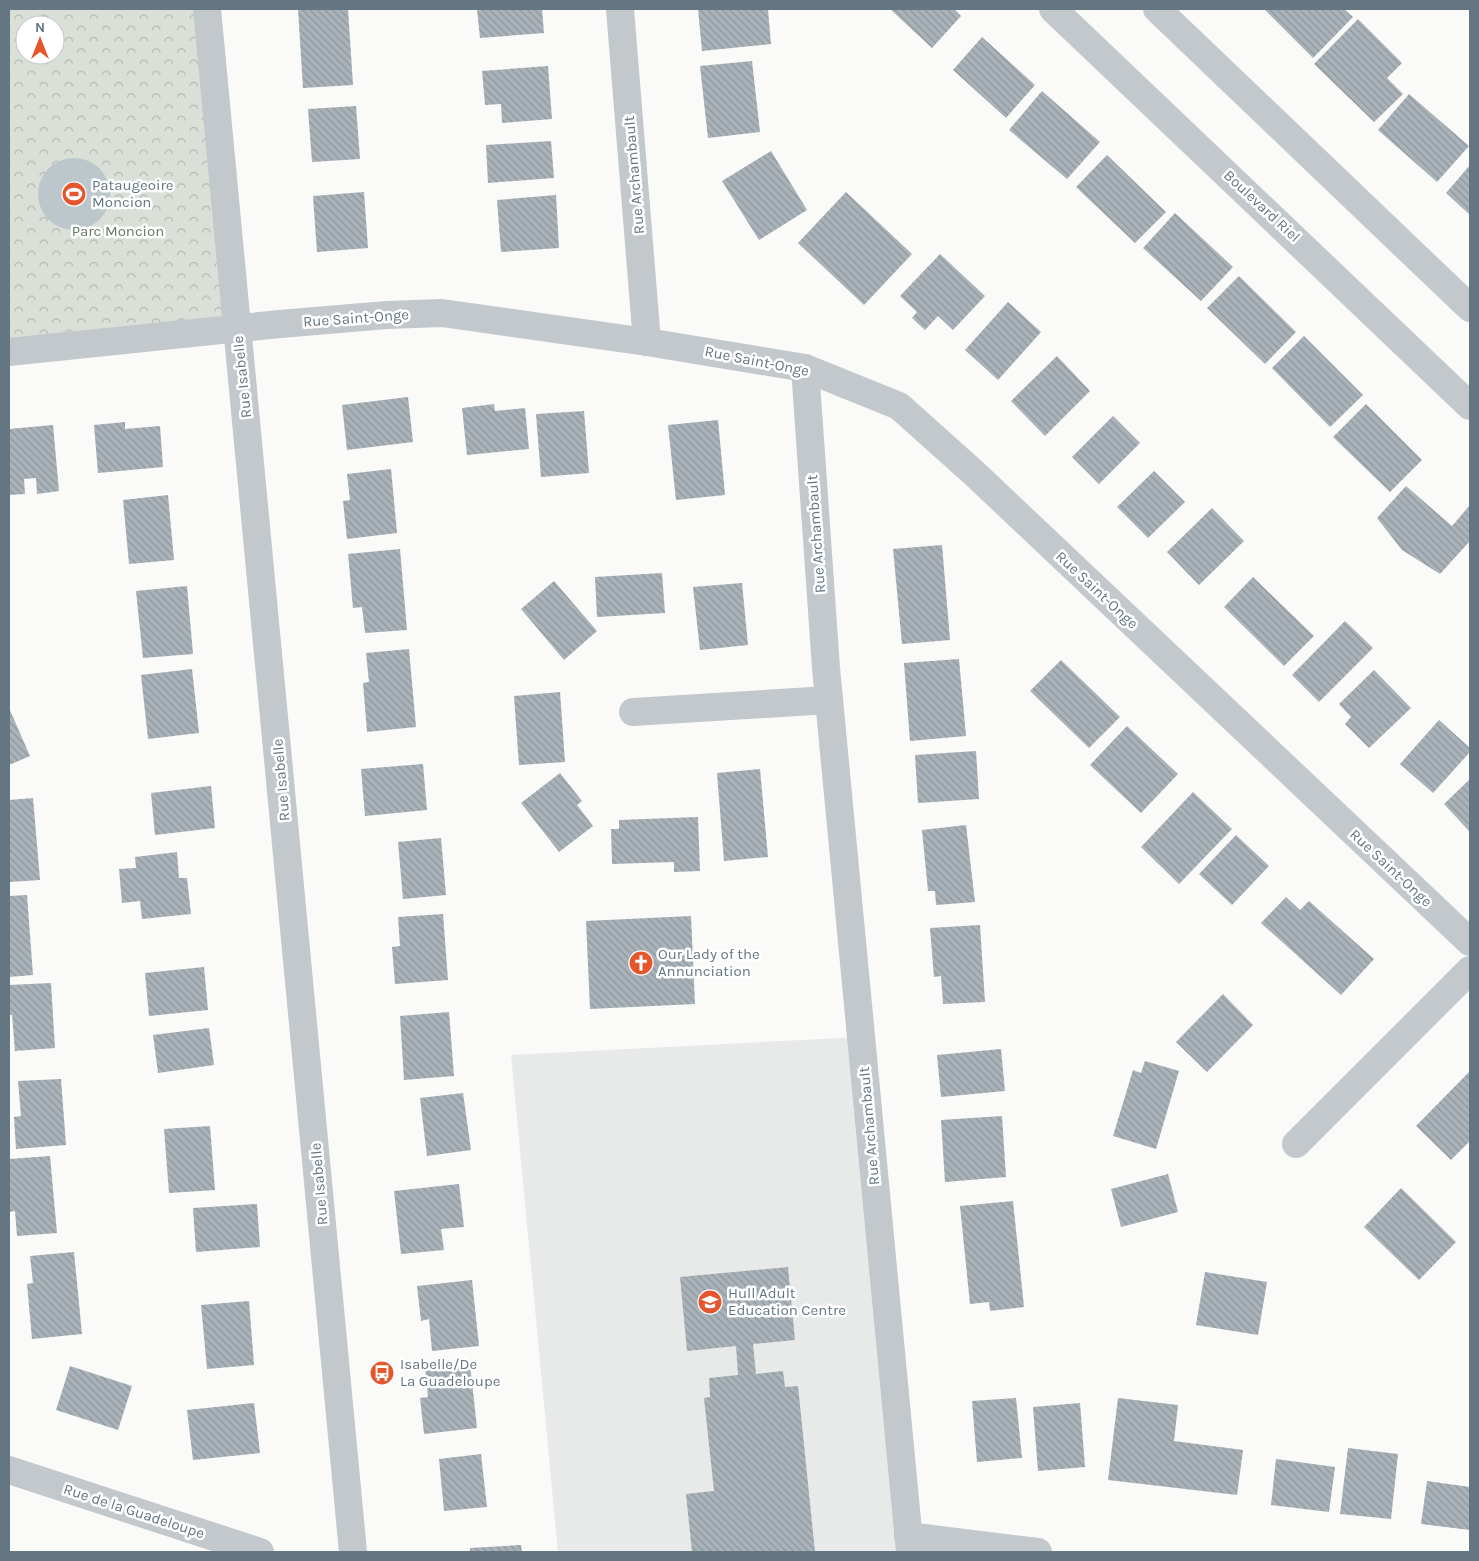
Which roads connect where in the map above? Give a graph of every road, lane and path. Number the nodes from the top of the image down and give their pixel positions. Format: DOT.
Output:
graph roads {
  1 [pos="207,9"];
  2 [pos="620,9"];
  3 [pos="1053,9"];
  4 [pos="1157,9"];
  5 [pos="1470,308"];
  6 [pos="237,328"];
  7 [pos="647,342"];
  8 [pos="9,352"];
  9 [pos="805,368"];
  10 [pos="1470,406"];
  11 [pos="829,700"];
  12 [pos="633,712"];
  13 [pos="1470,942"];
  14 [pos="1470,970"];
  15 [pos="1296,1144"];
  16 [pos="9,1470"];
  17 [pos="909,1544"];
  18 [pos="260,1552"];
  19 [pos="353,1552"];
  20 [pos="1038,1552"];
  1 -- 6 [label="street, Rue Isabelle"];
  2 -- 7 [label="street, Rue Archambault"];
  3 -- 10 [label="street, Boulevard Riel"];
  4 -- 5 [label="street"];
  6 -- 7 [label="street, Rue Saint-Onge"];
  6 -- 8 [label="street, Rue Saint-Onge"];
  6 -- 19 [label="street, Rue Isabelle"];
  7 -- 9 [label="street, Rue Saint-Onge"];
  9 -- 11 [label="street, Rue Archambault"];
  9 -- 13 [label="street, Rue Saint-Onge"];
  11 -- 12 [label="street"];
  11 -- 17 [label="street, Rue Archambault"];
  14 -- 15 [label="street"];
  16 -- 18 [label="street, Rue de la Guadeloupe"];
  17 -- 20 [label="street"];
}
